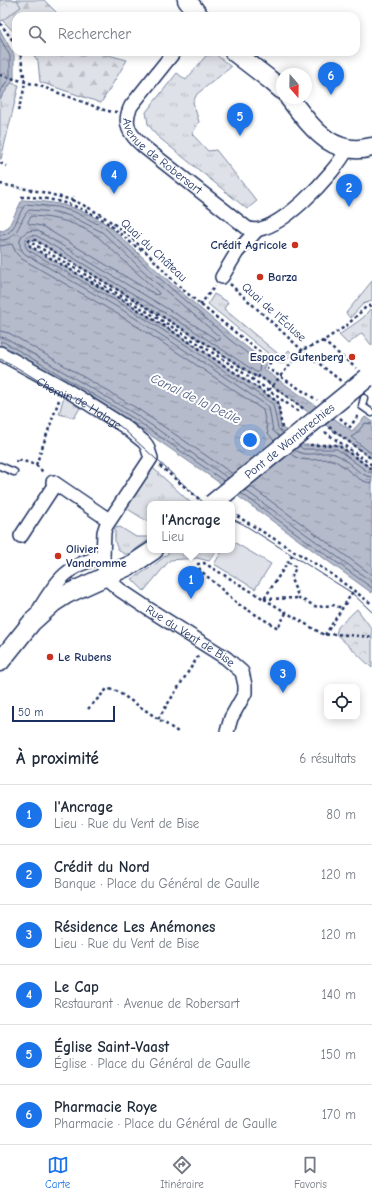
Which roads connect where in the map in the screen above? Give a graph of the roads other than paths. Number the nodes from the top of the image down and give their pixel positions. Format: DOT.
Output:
graph roads {
  1 [pos="187,0"];
  2 [pos="196,12"];
  3 [pos="171,56"];
  4 [pos="239,56"];
  5 [pos="276,85"];
  6 [pos="294,104"];
  7 [pos="372,148"];
  8 [pos="347,149"];
  9 [pos="252,229"];
  10 [pos="222,277"];
  11 [pos="0,353"];
  12 [pos="365,373"];
  13 [pos="364,398"];
  14 [pos="372,413"];
  15 [pos="0,466"];
  16 [pos="14,472"];
  17 [pos="210,501"];
  18 [pos="109,520"];
  19 [pos="21,536"];
  20 [pos="150,553"];
  21 [pos="103,557"];
  22 [pos="105,577"];
  23 [pos="32,622"];
  24 [pos="0,662"];
  25 [pos="227,732"];
  1 -- 2 [label="street"];
  3 -- 9 [label="street, Avenue de Robersart"];
  4 -- 5 [label="street"];
  6 -- 8 [label="street"];
  7 -- 8 [label="street"];
  8 -- 9 [label="street"];
  9 -- 10 [label="street"];
  11 -- 18 [label="street, Chemin de Halage"];
  12 -- 17 [label="street, Pont de Wambrechies, bridge"];
  13 -- 14 [label="lane"];
  15 -- 16 [label="lane"];
  18 -- 19 [label="street"];
  18 -- 21 [label="street"];
  20 -- 22 [label="street"];
  21 -- 22 [label="street"];
  21 -- 23 [label="street"];
  22 -- 23 [label="street"];
  22 -- 25 [label="street, Rue du Vent de Bise"];
  23 -- 24 [label="street"];
}
